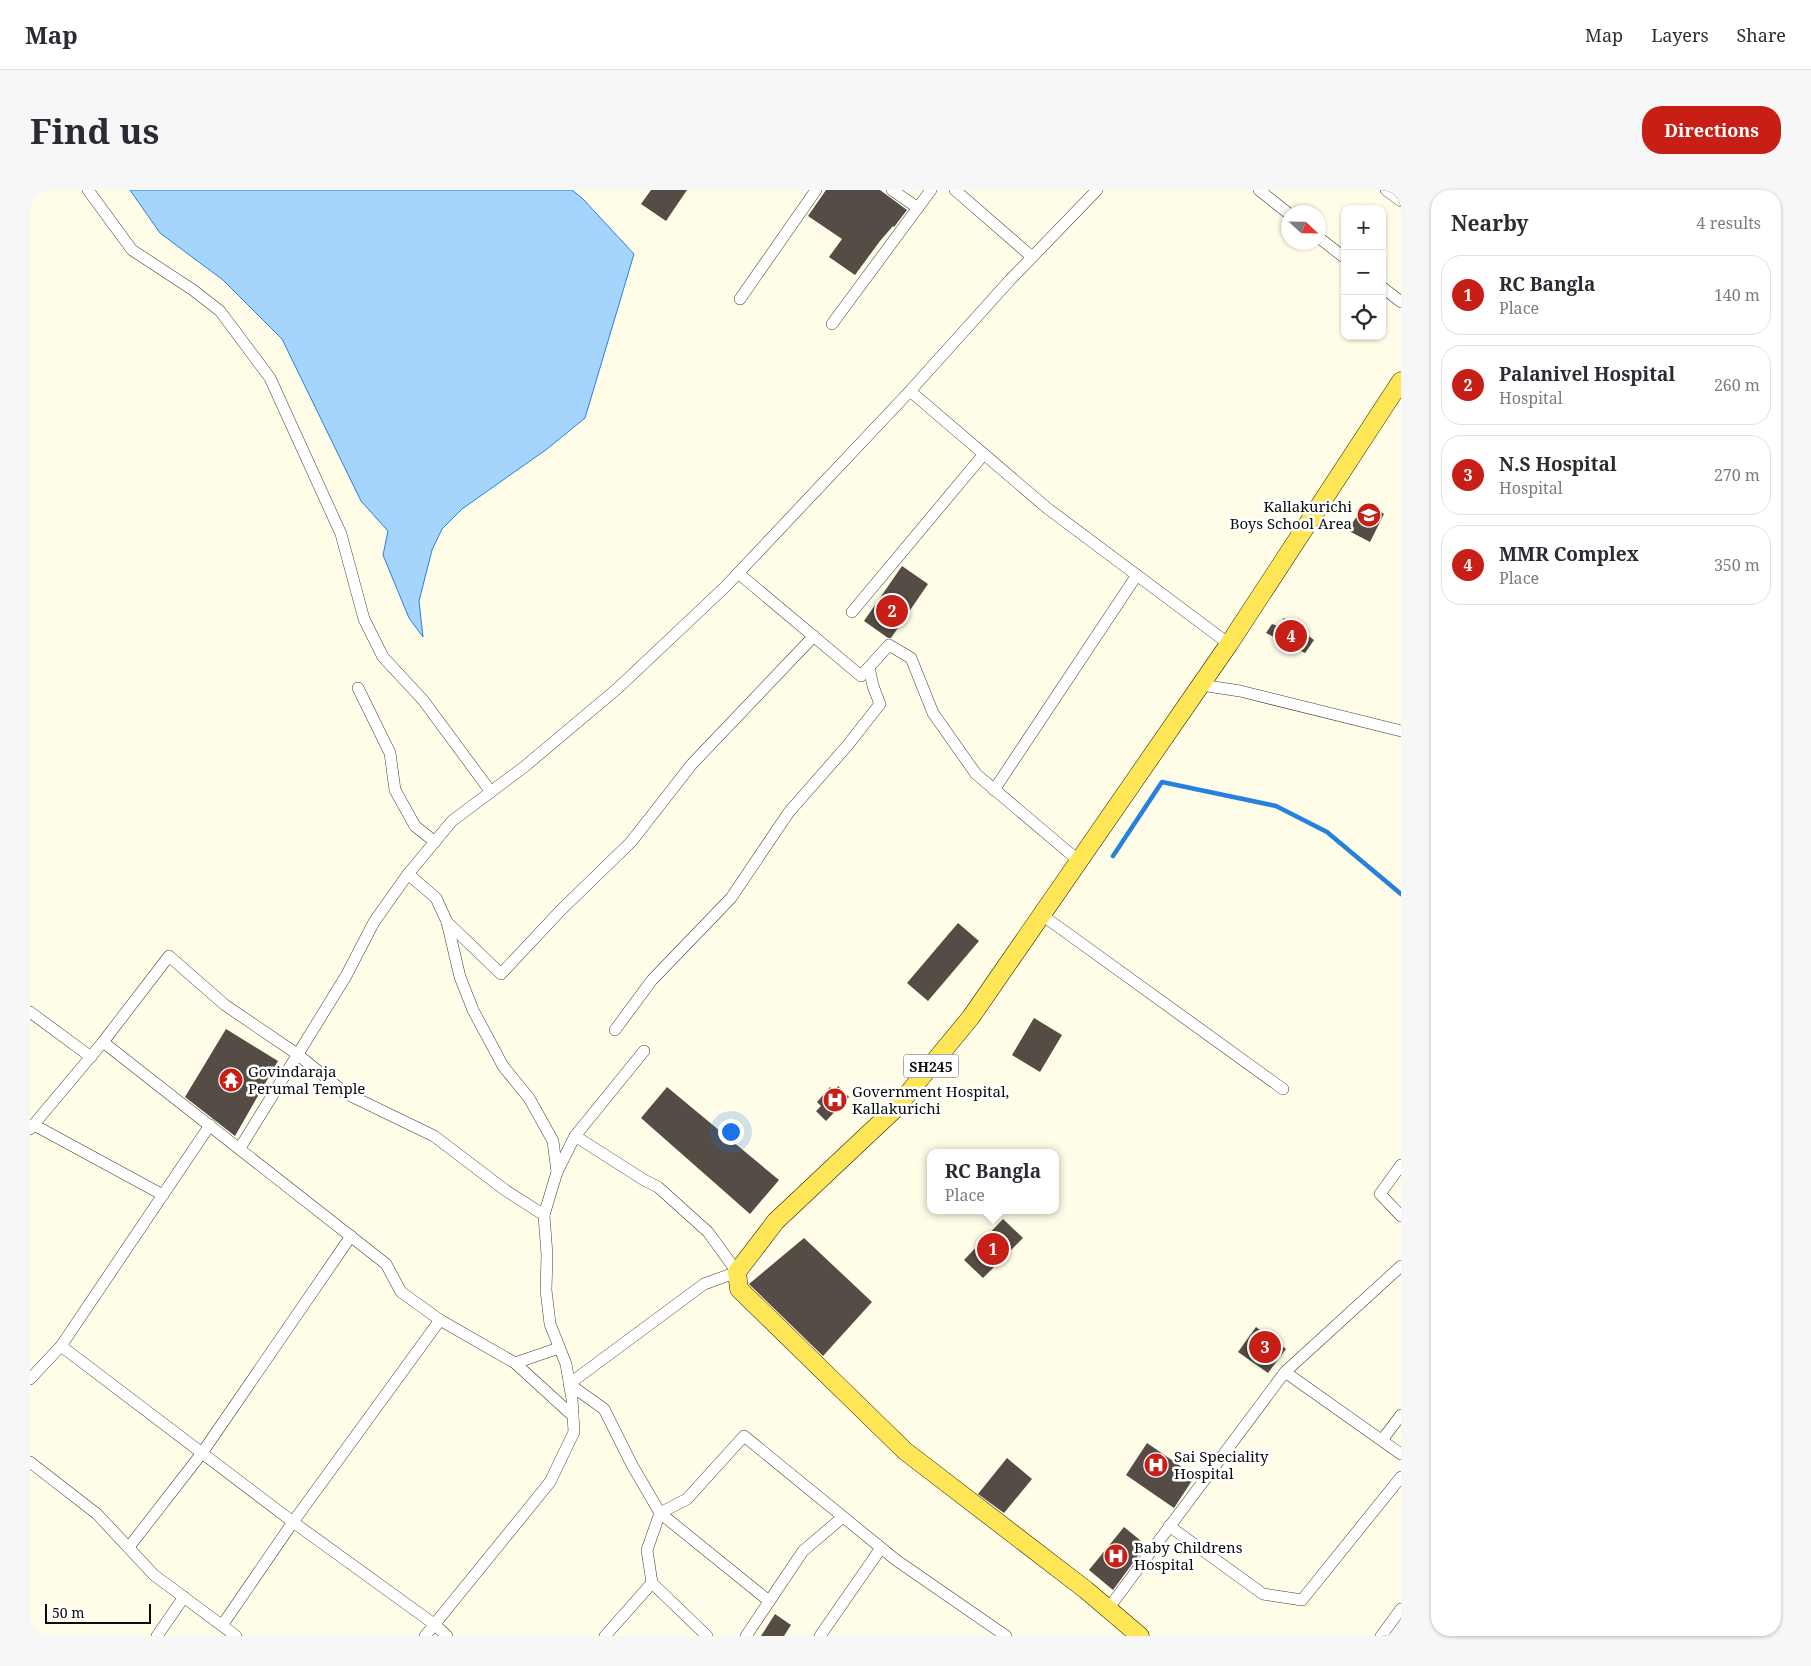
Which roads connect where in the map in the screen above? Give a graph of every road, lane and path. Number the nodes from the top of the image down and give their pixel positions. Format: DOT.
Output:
graph roads {
  1 [pos="88,190"];
  2 [pos="816,190"];
  3 [pos="892,190"];
  4 [pos="932,190"];
  5 [pos="955,190"];
  6 [pos="1097,190"];
  7 [pos="1259,190"];
  8 [pos="1386,190"];
  9 [pos="1401,201"];
  10 [pos="1281,207"];
  11 [pos="918,208"];
  12 [pos="1326,243"];
  13 [pos="1341,255"];
  14 [pos="1032,257"];
  15 [pos="1386,290"];
  16 [pos="740,299"];
  17 [pos="1401,302"];
  18 [pos="832,324"];
  19 [pos="1401,381"];
  20 [pos="910,392"];
  21 [pos="984,454"];
  22 [pos="738,573"];
  23 [pos="1137,575"];
  24 [pos="852,612"];
  25 [pos="814,636"];
  26 [pos="1229,644"];
  27 [pos="869,667"];
  28 [pos="1200,685"];
  29 [pos="358,688"];
  30 [pos="1401,731"];
  31 [pos="994,790"];
  32 [pos="491,792"];
  33 [pos="435,842"];
  34 [pos="1079,860"];
  35 [pos="408,874"];
  36 [pos="1042,915"];
  37 [pos="448,922"];
  38 [pos="30,1012"];
  39 [pos="615,1030"];
  40 [pos="103,1042"];
  41 [pos="644,1051"];
  42 [pos="297,1054"];
  43 [pos="91,1056"];
  44 [pos="1283,1089"];
  45 [pos="210,1125"];
  46 [pos="32,1127"];
  47 [pos="575,1136"];
  48 [pos="240,1148"];
  49 [pos="1401,1165"];
  50 [pos="557,1172"];
  51 [pos="163,1196"];
  52 [pos="544,1215"];
  53 [pos="1401,1216"];
  54 [pos="351,1236"];
  55 [pos="1401,1266"];
  56 [pos="737,1272"];
  57 [pos="440,1320"];
  58 [pos="61,1346"];
  59 [pos="560,1348"];
  60 [pos="515,1363"];
  61 [pos="1285,1372"];
  62 [pos="30,1379"];
  63 [pos="569,1384"];
  64 [pos="1401,1415"];
  65 [pos="573,1416"];
  66 [pos="1382,1440"];
  67 [pos="202,1453"];
  68 [pos="1401,1454"];
  69 [pos="30,1462"];
  70 [pos="1401,1477"];
  71 [pos="660,1513"];
  72 [pos="843,1517"];
  73 [pos="293,1522"];
  74 [pos="1169,1526"];
  75 [pos="128,1547"];
  76 [pos="881,1548"];
  77 [pos="652,1583"];
  78 [pos="184,1597"];
  79 [pos="769,1601"];
  80 [pos="1401,1608"];
  81 [pos="1108,1609"];
  82 [pos="222,1624"];
  83 [pos="434,1624"];
  84 [pos="156,1636"];
  85 [pos="236,1636"];
  86 [pos="425,1636"];
  87 [pos="447,1636"];
  88 [pos="605,1636"];
  89 [pos="707,1636"];
  90 [pos="746,1636"];
  91 [pos="820,1636"];
  92 [pos="1006,1636"];
  93 [pos="1140,1636"];
  94 [pos="1381,1636"];
  1 -- 32 [label="street"];
  2 -- 16 [label="street"];
  3 -- 11 [label="street"];
  4 -- 11 [label="street"];
  5 -- 14 [label="street"];
  6 -- 14 [label="street"];
  7 -- 10 [label="street"];
  8 -- 9 [label="street"];
  11 -- 18 [label="street"];
  12 -- 13 [label="street"];
  14 -- 20 [label="street"];
  15 -- 17 [label="street"];
  19 -- 26 [label="main road, SH245"];
  20 -- 21 [label="street"];
  20 -- 22 [label="street"];
  21 -- 23 [label="street"];
  21 -- 24 [label="street"];
  22 -- 25 [label="street"];
  22 -- 32 [label="street"];
  23 -- 26 [label="street"];
  23 -- 31 [label="street"];
  25 -- 27 [label="street"];
  25 -- 37 [label="street"];
  26 -- 28 [label="main road, SH245"];
  27 -- 31 [label="street"];
  27 -- 39 [label="street"];
  28 -- 30 [label="street"];
  28 -- 34 [label="main road, SH245"];
  29 -- 33 [label="street"];
  31 -- 34 [label="street"];
  32 -- 33 [label="street"];
  33 -- 35 [label="street"];
  34 -- 36 [label="main road, SH245"];
  35 -- 37 [label="street"];
  35 -- 42 [label="street"];
  36 -- 44 [label="street"];
  36 -- 56 [label="main road, SH245"];
  37 -- 50 [label="street"];
  38 -- 43 [label="street"];
  40 -- 42 [label="street"];
  40 -- 43 [label="street"];
  40 -- 45 [label="street"];
  41 -- 47 [label="street"];
  42 -- 48 [label="street"];
  42 -- 52 [label="street"];
  43 -- 46 [label="street"];
  45 -- 48 [label="street"];
  45 -- 51 [label="street"];
  46 -- 51 [label="street"];
  47 -- 50 [label="street"];
  47 -- 56 [label="street"];
  48 -- 54 [label="street"];
  49 -- 53 [label="street"];
  50 -- 52 [label="street"];
  51 -- 58 [label="street"];
  52 -- 59 [label="street"];
  54 -- 57 [label="street"];
  54 -- 67 [label="street"];
  55 -- 61 [label="street"];
  56 -- 63 [label="street"];
  56 -- 81 [label="main road"];
  57 -- 60 [label="street"];
  57 -- 73 [label="street"];
  58 -- 62 [label="street"];
  58 -- 67 [label="street"];
  59 -- 60 [label="street"];
  59 -- 63 [label="street"];
  60 -- 65 [label="street"];
  61 -- 66 [label="street"];
  61 -- 74 [label="street"];
  63 -- 65 [label="street"];
  63 -- 71 [label="street"];
  64 -- 66 [label="street"];
  65 -- 83 [label="street"];
  66 -- 68 [label="street"];
  67 -- 73 [label="street"];
  67 -- 75 [label="street"];
  69 -- 75 [label="street"];
  70 -- 74 [label="street"];
  71 -- 72 [label="street"];
  71 -- 77 [label="street"];
  71 -- 79 [label="street"];
  72 -- 76 [label="street"];
  72 -- 79 [label="street"];
  73 -- 82 [label="street"];
  73 -- 83 [label="street"];
  74 -- 81 [label="street"];
  75 -- 78 [label="street"];
  76 -- 91 [label="street"];
  76 -- 92 [label="street"];
  77 -- 88 [label="street"];
  77 -- 89 [label="street"];
  78 -- 82 [label="street"];
  78 -- 84 [label="street"];
  79 -- 90 [label="street"];
  80 -- 94 [label="street"];
  81 -- 93 [label="main road"];
  82 -- 85 [label="street"];
  83 -- 86 [label="street"];
  83 -- 87 [label="street"];
}
